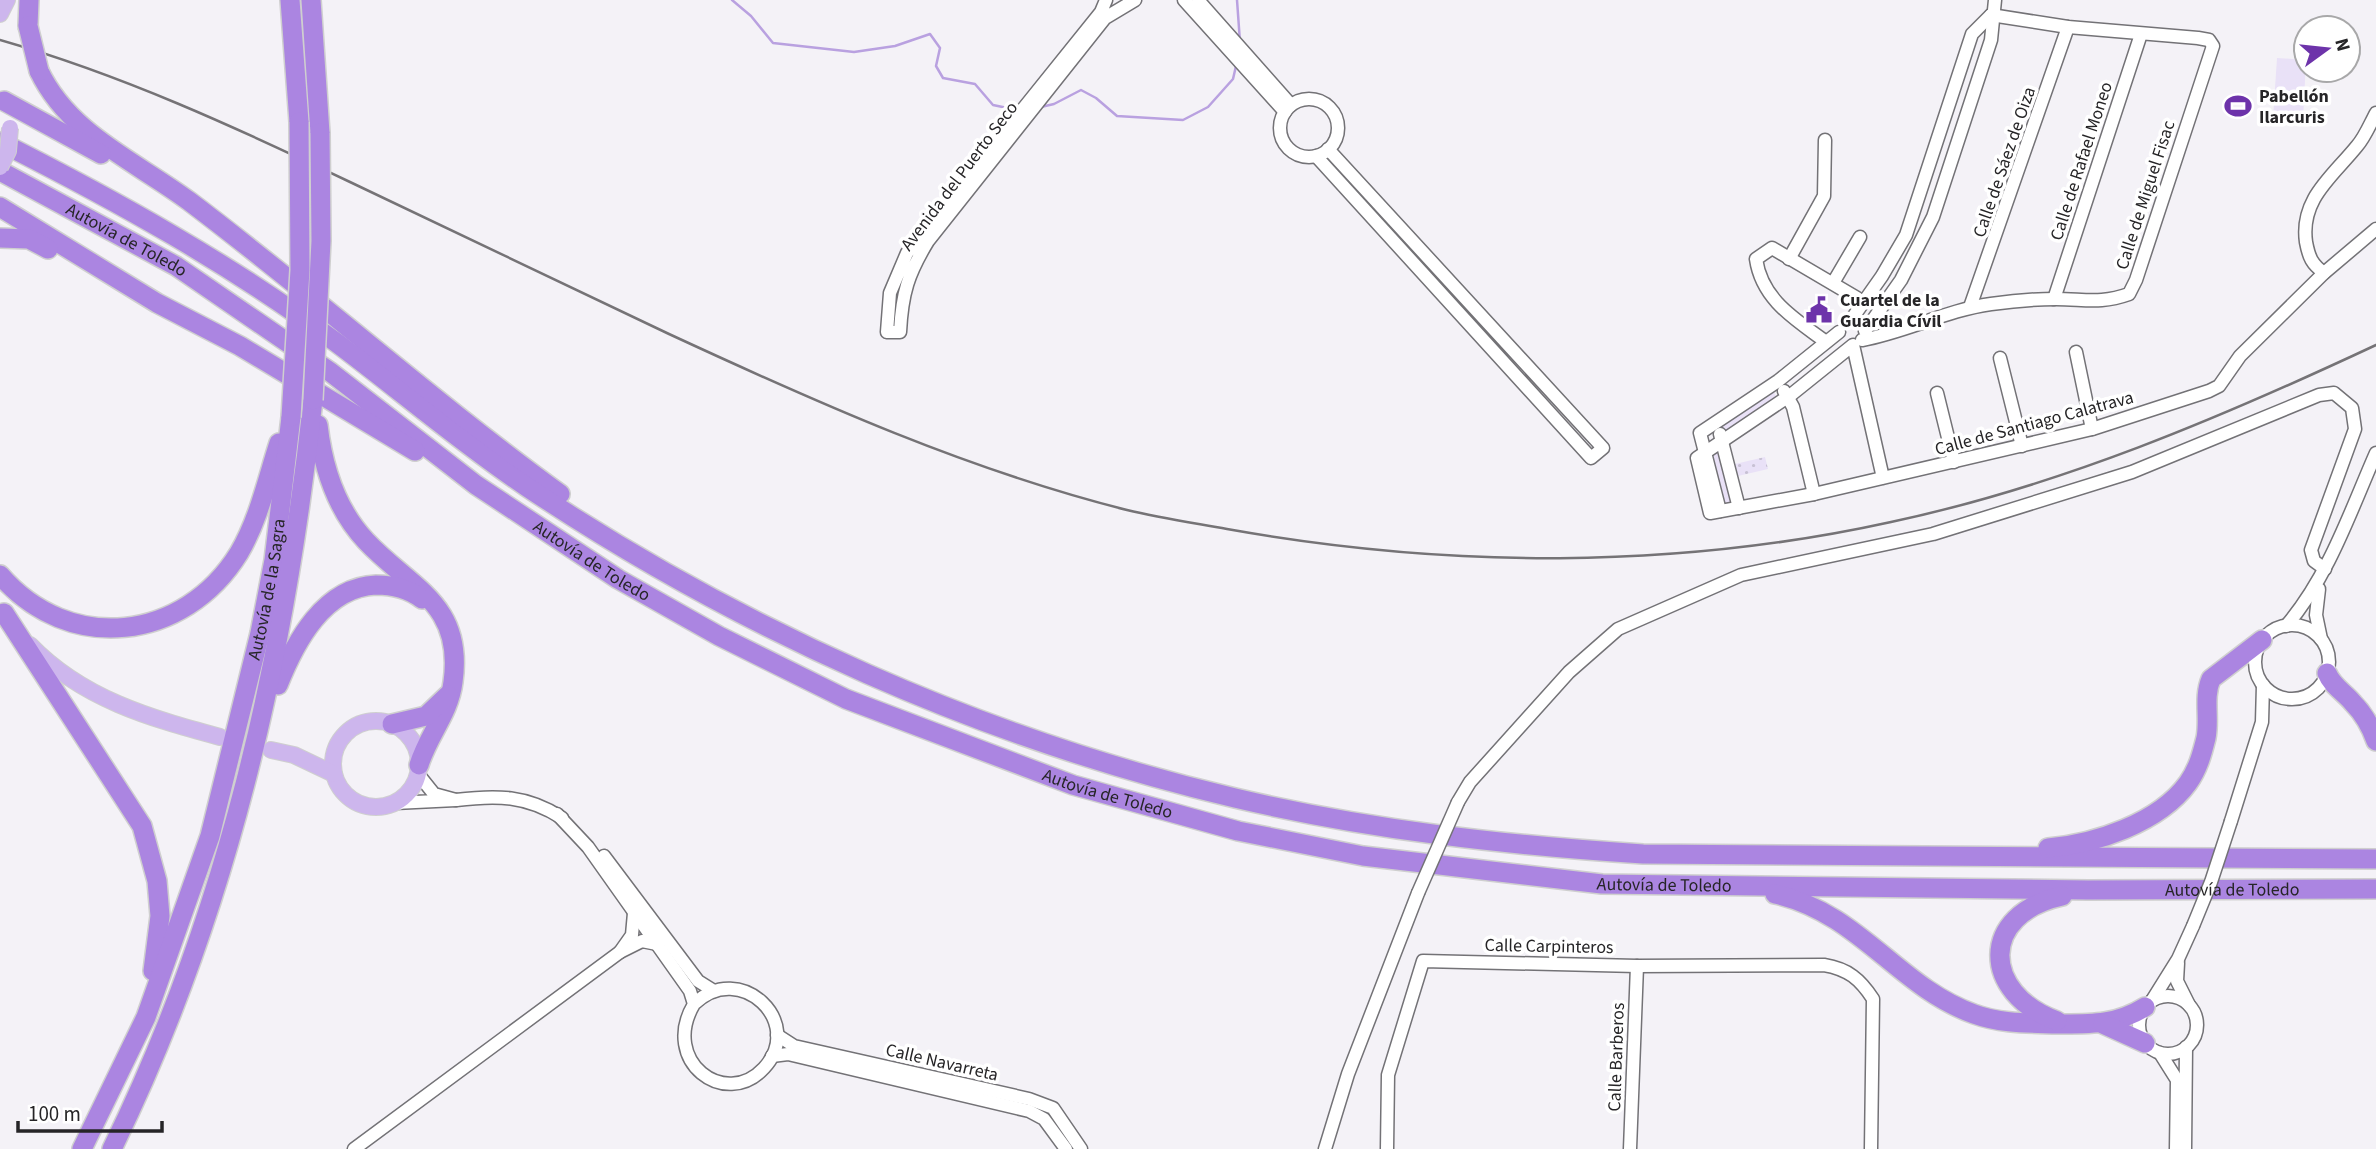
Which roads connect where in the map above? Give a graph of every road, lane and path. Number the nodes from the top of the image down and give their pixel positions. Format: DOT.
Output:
graph roads {
  1 [pos="7,0"];
  2 [pos="29,0"];
  3 [pos="290,0"];
  4 [pos="311,0"];
  5 [pos="1106,0"];
  6 [pos="1135,0"];
  7 [pos="1184,0"];
  8 [pos="1198,0"];
  9 [pos="1995,0"];
  10 [pos="0,14"];
  11 [pos="1991,15"];
  12 [pos="2068,27"];
  13 [pos="2141,34"];
  14 [pos="1238,53"];
  15 [pos="2,98"];
  16 [pos="1288,108"];
  17 [pos="2376,113"];
  18 [pos="5,135"];
  19 [pos="2371,135"];
  20 [pos="1825,140"];
  21 [pos="1328,149"];
  22 [pos="1316,156"];
  23 [pos="0,169"];
  24 [pos="0,206"];
  25 [pos="219,225"];
  26 [pos="2376,229"];
  27 [pos="1860,237"];
  28 [pos="0,238"];
  29 [pos="1790,259"];
  30 [pos="2325,273"];
  31 [pos="1833,284"];
  32 [pos="1857,298"];
  33 [pos="2054,299"];
  34 [pos="158,303"];
  35 [pos="1970,307"];
  36 [pos="1851,320"];
  37 [pos="1839,332"];
  38 [pos="1860,339"];
  39 [pos="1826,342"];
  40 [pos="2076,352"];
  41 [pos="2000,358"];
  42 [pos="1778,381"];
  43 [pos="1937,393"];
  44 [pos="1788,396"];
  45 [pos="291,417"];
  46 [pos="1713,424"];
  47 [pos="315,427"];
  48 [pos="2092,429"];
  49 [pos="1723,439"];
  50 [pos="2022,446"];
  51 [pos="2376,453"];
  52 [pos="1701,454"];
  53 [pos="1954,462"];
  54 [pos="1883,478"];
  55 [pos="476,485"];
  56 [pos="1814,494"];
  57 [pos="1739,508"];
  58 [pos="622,546"];
  59 [pos="2324,572"];
  60 [pos="0,575"];
  61 [pos="2,611"];
  62 [pos="443,617"];
  63 [pos="2286,625"];
  64 [pos="2321,639"];
  65 [pos="2262,640"];
  66 [pos="2328,673"];
  67 [pos="2263,685"];
  68 [pos="453,688"];
  69 [pos="2290,699"];
  70 [pos="264,710"];
  71 [pos="392,724"];
  72 [pos="220,737"];
  73 [pos="2258,737"];
  74 [pos="2376,741"];
  75 [pos="338,743"];
  76 [pos="271,750"];
  77 [pos="294,755"];
  78 [pos="419,769"];
  79 [pos="334,775"];
  80 [pos="456,800"];
  81 [pos="395,803"];
  82 [pos="558,814"];
  83 [pos="2000,858"];
  84 [pos="2376,859"];
  85 [pos="1761,888"];
  86 [pos="2376,889"];
  87 [pos="2088,890"];
  88 [pos="634,913"];
  89 [pos="657,944"];
  90 [pos="620,952"];
  91 [pos="2178,959"];
  92 [pos="1637,966"];
  93 [pos="713,991"];
  94 [pos="2149,1003"];
  95 [pos="694,1004"];
  96 [pos="2189,1005"];
  97 [pos="2064,1024"];
  98 [pos="2103,1024"];
  99 [pos="777,1035"];
  100 [pos="2186,1047"];
  101 [pos="2153,1048"];
  102 [pos="772,1056"];
  103 [pos="108,1097"];
  104 [pos="82,1149"];
  105 [pos="112,1149"];
  106 [pos="354,1149"];
  107 [pos="1066,1149"];
  108 [pos="1081,1149"];
  109 [pos="1325,1149"];
  110 [pos="1387,1149"];
  111 [pos="1630,1149"];
  112 [pos="1871,1149"];
  113 [pos="2176,1149"];
  114 [pos="2185,1149"];
  1 -- 10 [label="main road"];
  2 -- 25 [label="highway, bridge"];
  3 -- 45 [label="highway, Autovía de la Sagra, bridge"];
  4 -- 47 [label="highway, bridge"];
  5 -- 6 [label="street, Avenida del Puerto Seco"];
  7 -- 14 [label="street"];
  8 -- 14 [label="street"];
  9 -- 11 [label="street"];
  11 -- 12 [label="street"];
  11 -- 36 [label="street"];
  11 -- 38 [label="street"];
  12 -- 13 [label="street"];
  12 -- 35 [label="street, Calle de Sáez de Oiza"];
  13 -- 33 [label="street, Calle de Rafael Moneo"];
  13 -- 33 [label="street, Calle de Miguel Fisac"];
  14 -- 16 [label="street"];
  15 -- 18 [label="main road"];
  15 -- 25 [label="highway"];
  16 -- 21 [label="street"];
  16 -- 22 [label="street"];
  17 -- 19 [label="street"];
  18 -- 23 [label="main road, bridge"];
  18 -- 58 [label="highway, Autovía de Toledo"];
  19 -- 30 [label="street"];
  20 -- 29 [label="street"];
  21 -- 22 [label="street"];
  21 -- 22 [label="street"];
  23 -- 55 [label="highway, Autovía de Toledo"];
  24 -- 34 [label="highway"];
  25 -- 58 [label="highway"];
  26 -- 30 [label="street, Calle de Santiago Calatrava"];
  27 -- 31 [label="street"];
  28 -- 34 [label="highway"];
  29 -- 31 [label="street"];
  29 -- 39 [label="street"];
  30 -- 48 [label="street, Calle de Santiago Calatrava"];
  31 -- 32 [label="street"];
  33 -- 35 [label="street, Calle de Miguel Fisac"];
  34 -- 55 [label="highway"];
  35 -- 38 [label="street, Calle de Miguel Fisac"];
  36 -- 37 [label="street"];
  36 -- 38 [label="street"];
  37 -- 38 [label="street"];
  37 -- 39 [label="street"];
  38 -- 44 [label="street"];
  38 -- 54 [label="street"];
  39 -- 42 [label="street"];
  40 -- 48 [label="street"];
  41 -- 50 [label="street"];
  42 -- 44 [label="street"];
  42 -- 46 [label="street"];
  43 -- 53 [label="street"];
  44 -- 49 [label="street"];
  44 -- 56 [label="street"];
  45 -- 60 [label="highway"];
  45 -- 103 [label="highway, Autovía de la Sagra"];
  46 -- 49 [label="street"];
  46 -- 52 [label="street"];
  47 -- 62 [label="highway"];
  47 -- 70 [label="highway, Autovía de la Sagra"];
  48 -- 50 [label="street, Calle de Santiago Calatrava"];
  49 -- 52 [label="street"];
  49 -- 57 [label="street"];
  50 -- 53 [label="street, Calle de Santiago Calatrava"];
  51 -- 59 [label="street"];
  52 -- 57 [label="street, Calle de Santiago Calatrava"];
  53 -- 54 [label="street, Calle de Santiago Calatrava"];
  54 -- 56 [label="street, Calle de Santiago Calatrava"];
  55 -- 85 [label="highway, Autovía de Toledo"];
  56 -- 57 [label="street, Calle de Santiago Calatrava"];
  58 -- 83 [label="highway, Autovía de Toledo"];
  59 -- 63 [label="street"];
  59 -- 64 [label="street"];
  59 -- 109 [label="street, bridge"];
  61 -- 72 [label="main road"];
  61 -- 103 [label="highway"];
  62 -- 68 [label="highway"];
  62 -- 70 [label="highway"];
  63 -- 64 [label="street"];
  63 -- 65 [label="street"];
  64 -- 66 [label="street"];
  65 -- 67 [label="street"];
  65 -- 83 [label="highway"];
  66 -- 69 [label="street"];
  66 -- 74 [label="highway"];
  67 -- 69 [label="street"];
  67 -- 73 [label="street"];
  68 -- 71 [label="highway"];
  68 -- 78 [label="highway"];
  69 -- 73 [label="street"];
  70 -- 105 [label="highway, Autovía de la Sagra"];
  71 -- 75 [label="main road"];
  71 -- 78 [label="main road"];
  73 -- 91 [label="street, bridge"];
  75 -- 77 [label="main road"];
  75 -- 79 [label="main road"];
  76 -- 77 [label="main road"];
  77 -- 79 [label="main road"];
  78 -- 80 [label="street"];
  78 -- 81 [label="main road"];
  79 -- 81 [label="main road"];
  80 -- 81 [label="street"];
  80 -- 82 [label="street"];
  82 -- 88 [label="street"];
  82 -- 93 [label="street"];
  83 -- 84 [label="highway, Autovía de Toledo"];
  85 -- 87 [label="highway, Autovía de Toledo"];
  85 -- 97 [label="highway"];
  86 -- 87 [label="highway, Autovía de Toledo"];
  87 -- 97 [label="highway"];
  88 -- 89 [label="street"];
  88 -- 90 [label="street"];
  89 -- 90 [label="street"];
  89 -- 95 [label="street"];
  90 -- 106 [label="street"];
  91 -- 94 [label="street"];
  91 -- 96 [label="street"];
  92 -- 110 [label="street, Calle Carpinteros"];
  92 -- 111 [label="street, Calle Barberos"];
  92 -- 112 [label="street, Calle Carpinteros"];
  93 -- 95 [label="street"];
  93 -- 99 [label="street"];
  94 -- 96 [label="street"];
  94 -- 98 [label="highway"];
  94 -- 101 [label="street"];
  95 -- 102 [label="street"];
  96 -- 100 [label="street"];
  97 -- 98 [label="highway"];
  98 -- 101 [label="highway"];
  99 -- 102 [label="street"];
  99 -- 108 [label="street, Calle Navarreta"];
  100 -- 101 [label="street"];
  100 -- 114 [label="street"];
  101 -- 113 [label="street"];
  102 -- 107 [label="street, Calle Navarreta"];
  103 -- 104 [label="highway, Autovía de la Sagra"];
}
